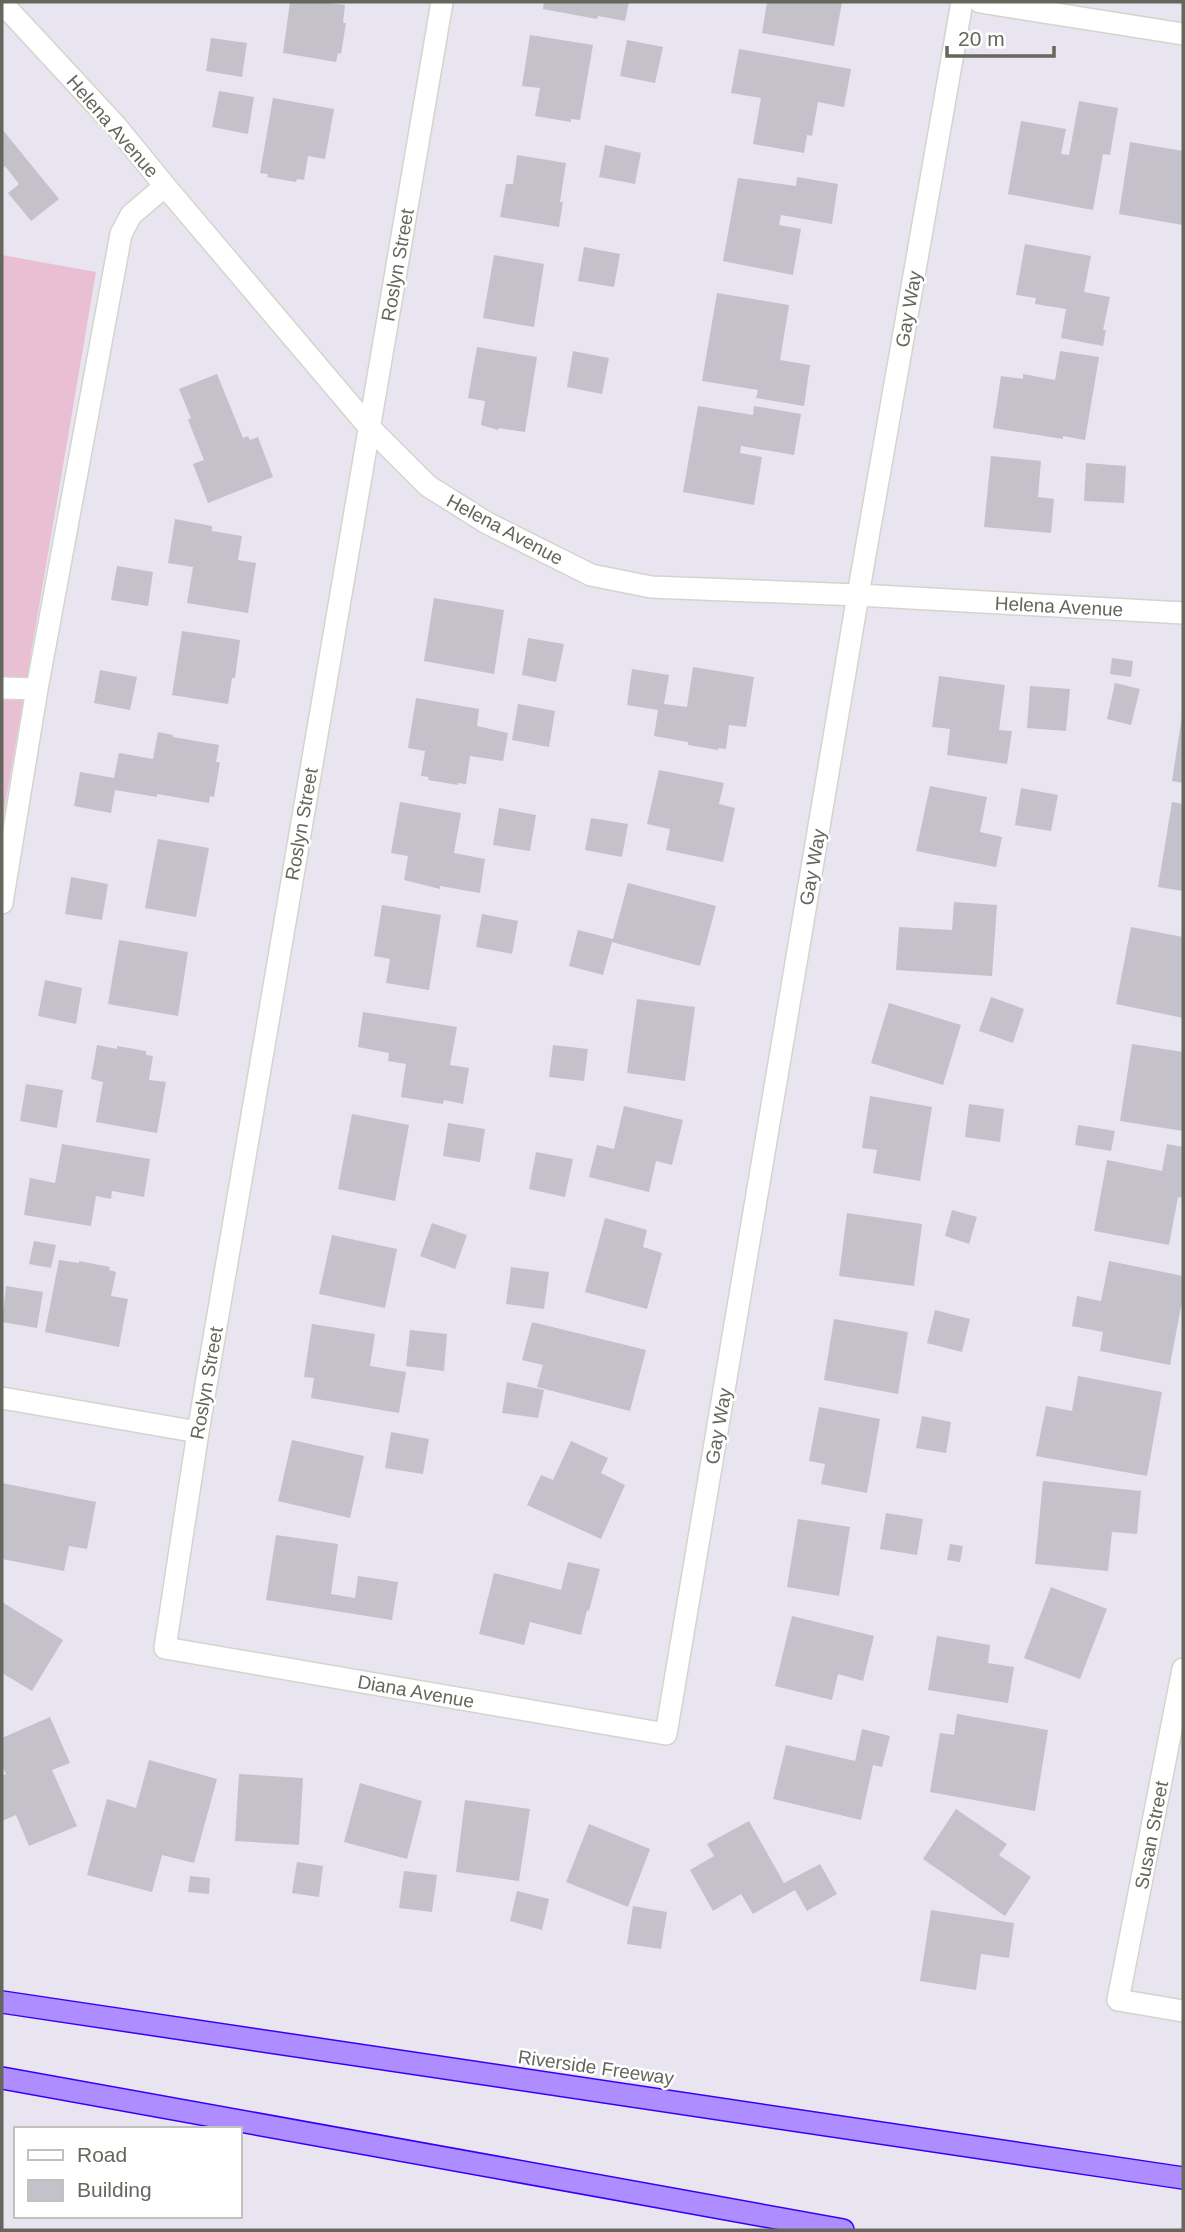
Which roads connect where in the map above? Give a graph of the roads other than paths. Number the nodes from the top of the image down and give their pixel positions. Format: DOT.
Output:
graph roads {
  1 [pos="442,2"];
  2 [pos="962,2"];
  3 [pos="980,2"];
  4 [pos="2,4"];
  5 [pos="1183,34"];
  6 [pos="165,186"];
  7 [pos="369,427"];
  8 [pos="858,595"];
  9 [pos="1183,612"];
  10 [pos="2,688"];
  11 [pos="37,689"];
  12 [pos="2,903"];
  13 [pos="2,1398"];
  14 [pos="198,1432"];
  15 [pos="165,1648"];
  16 [pos="1183,1669"];
  17 [pos="666,1734"];
  18 [pos="2,2002"];
  19 [pos="1183,2011"];
  20 [pos="2,2078"];
  21 [pos="1183,2178"];
  22 [pos="843,2230"];
  1 -- 7 [label="street, Roslyn Street"];
  2 -- 8 [label="street, Gay Way"];
  3 -- 5 [label="street"];
  4 -- 6 [label="street, Helena Avenue"];
  6 -- 7 [label="street, Helena Avenue"];
  6 -- 11 [label="street"];
  7 -- 8 [label="street, Helena Avenue"];
  7 -- 14 [label="street, Roslyn Street"];
  8 -- 9 [label="street, Helena Avenue"];
  8 -- 17 [label="street, Gay Way"];
  10 -- 11 [label="street"];
  11 -- 12 [label="street"];
  13 -- 14 [label="street"];
  14 -- 15 [label="street, Roslyn Street"];
  15 -- 17 [label="street, Diana Avenue"];
  16 -- 19 [label="street, Susan Street"];
  18 -- 21 [label="highway, Riverside Freeway"];
  20 -- 22 [label="highway"];
}
